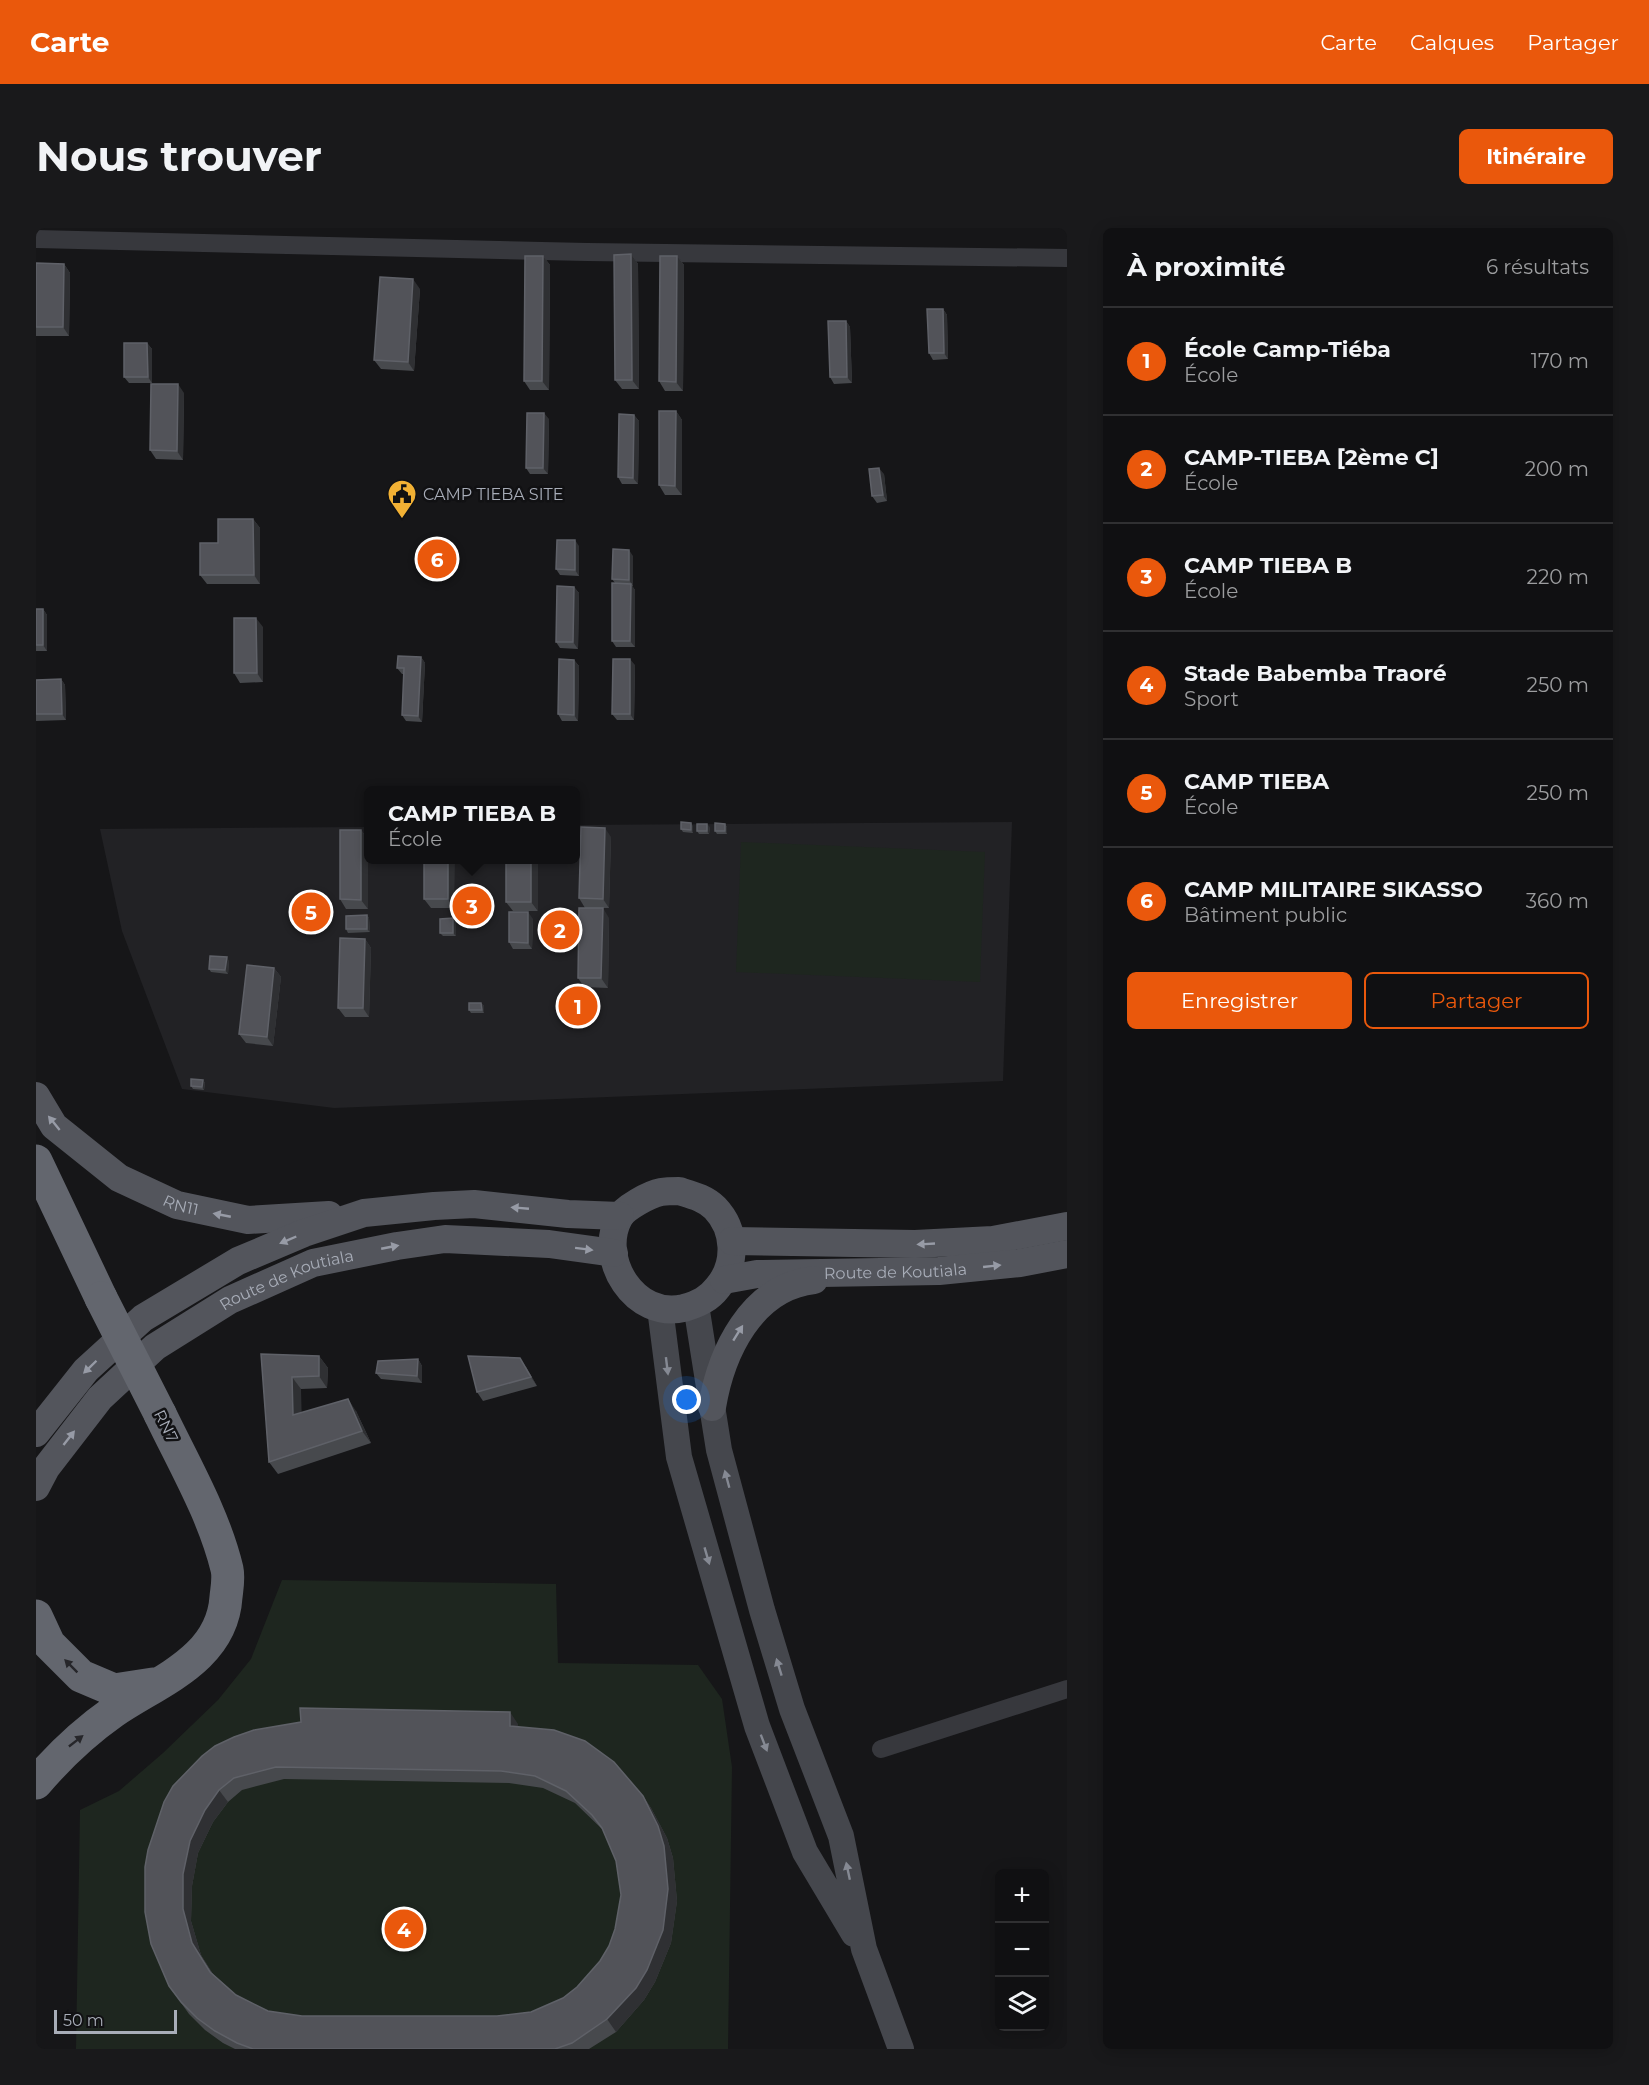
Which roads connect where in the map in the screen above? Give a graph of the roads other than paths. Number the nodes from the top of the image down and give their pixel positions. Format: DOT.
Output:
graph roads {
  1 [pos="36,238"];
  2 [pos="1067,258"];
  3 [pos="36,1096"];
  4 [pos="36,1161"];
  5 [pos="364,1213"];
  6 [pos="620,1216"];
  7 [pos="1067,1226"];
  8 [pos="732,1241"];
  9 [pos="614,1253"];
  10 [pos="1067,1254"];
  11 [pos="883,1274"];
  12 [pos="724,1280"];
  13 [pos="696,1305"];
  14 [pos="660,1308"];
  15 [pos="712,1407"];
  16 [pos="36,1433"];
  17 [pos="36,1487"];
  18 [pos="737,1515"];
  19 [pos="698,1525"];
  20 [pos="36,1616"];
  21 [pos="164,1682"];
  22 [pos="1067,1689"];
  23 [pos="881,1749"];
  24 [pos="36,1783"];
  25 [pos="864,1949"];
  26 [pos="901,2049"];
  1 -- 2 [label="street"];
  5 -- 3 [label="main road, RN11 / RN11, one-way"];
  4 -- 21 [label="highway, RN7, bridge"];
  6 -- 5 [label="main road, RN11, one-way"];
  5 -- 16 [label="main road, RN11, one-way"];
  6 -- 8 [label="main road"];
  6 -- 9 [label="main road"];
  7 -- 8 [label="main road, Route de Koutiala, one-way"];
  8 -- 12 [label="main road"];
  9 -- 14 [label="main road"];
  17 -- 9 [label="main road, Route de Koutiala, one-way"];
  11 -- 10 [label="main road, Route de Koutiala, one-way"];
  11 -- 12 [label="main road, Route de Koutiala"];
  15 -- 11 [label="main road, one-way"];
  12 -- 13 [label="main road"];
  13 -- 14 [label="main road"];
  13 -- 15 [label="street"];
  14 -- 19 [label="street, one-way"];
  18 -- 15 [label="street, one-way"];
  18 -- 19 [label="street"];
  25 -- 18 [label="street, one-way"];
  19 -- 25 [label="street, one-way"];
  21 -- 20 [label="highway, RN7, one-way"];
  24 -- 21 [label="highway, RN7, one-way"];
  22 -- 23 [label="street"];
  25 -- 26 [label="street"];
}
